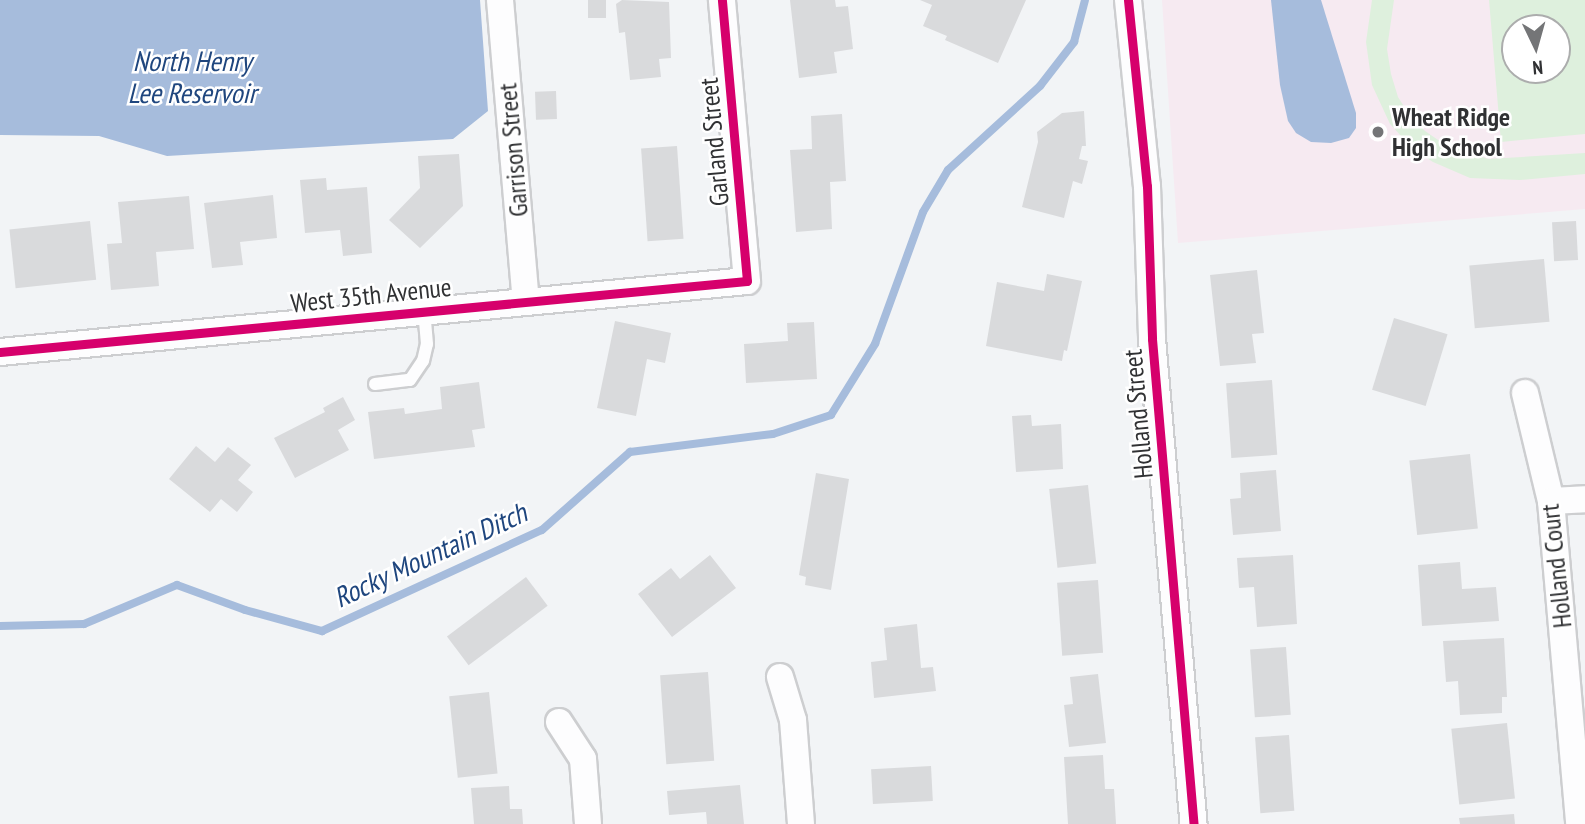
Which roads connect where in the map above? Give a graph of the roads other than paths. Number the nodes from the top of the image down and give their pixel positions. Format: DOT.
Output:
graph roads {
  1 [pos="500,0"];
  2 [pos="722,0"];
  3 [pos="1128,0"];
  4 [pos="747,281"];
  5 [pos="526,301"];
  6 [pos="424,311"];
  7 [pos="0,352"];
  8 [pos="374,384"];
  9 [pos="1525,393"];
  10 [pos="1585,499"];
  11 [pos="1552,501"];
  12 [pos="780,677"];
  13 [pos="559,722"];
  14 [pos="588,824"];
  15 [pos="801,824"];
  16 [pos="1194,824"];
  17 [pos="1579,824"];
  1 -- 5 [label="street, Garrison Street"];
  2 -- 4 [label="street, Garland Street"];
  3 -- 16 [label="street, Holland Street"];
  4 -- 5 [label="street, West 35th Avenue"];
  5 -- 6 [label="street, West 35th Avenue"];
  6 -- 7 [label="street, West 35th Avenue"];
  6 -- 8 [label="lane"];
  9 -- 11 [label="street, Holland Court"];
  10 -- 11 [label="street"];
  11 -- 17 [label="street, Holland Court"];
  12 -- 15 [label="street"];
  13 -- 14 [label="street"];
}
